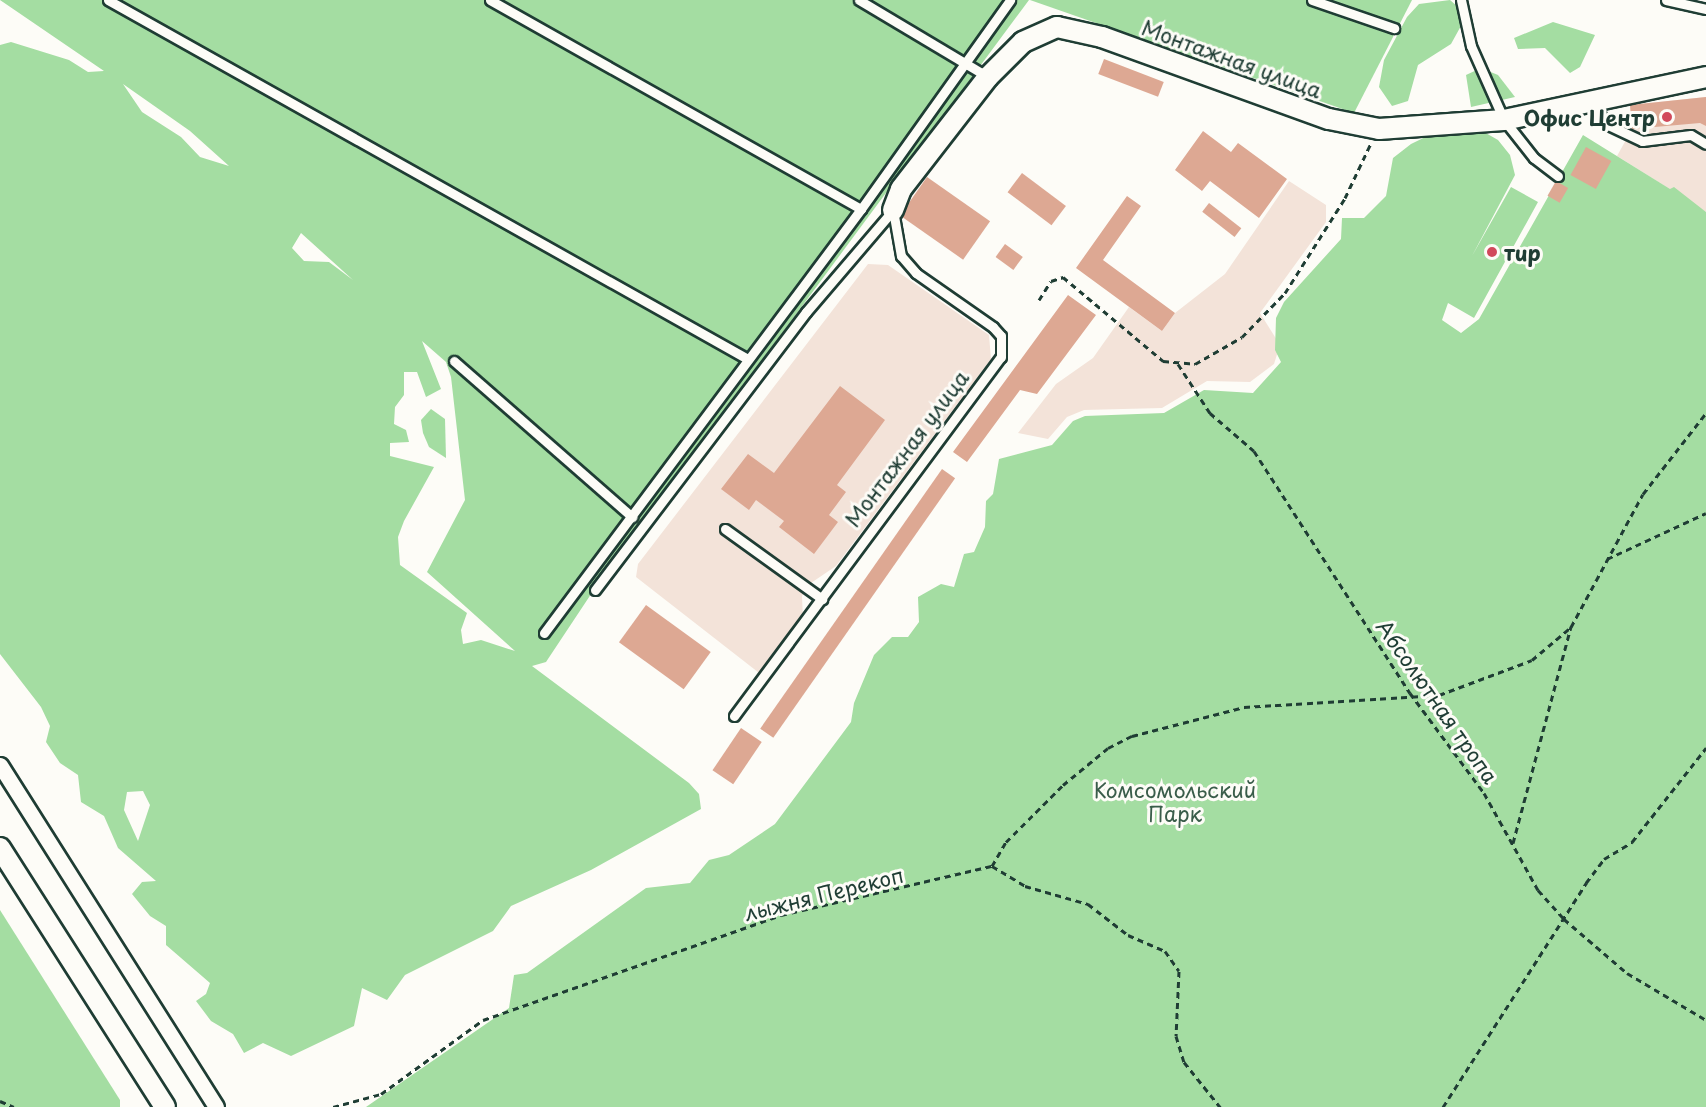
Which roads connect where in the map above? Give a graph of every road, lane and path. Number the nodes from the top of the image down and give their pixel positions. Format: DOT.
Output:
graph roads {
  1 [pos="108,0"];
  2 [pos="490,0"];
  3 [pos="859,0"];
  4 [pos="1010,0"];
  5 [pos="1312,0"];
  6 [pos="1461,0"];
  7 [pos="1666,0"];
  8 [pos="1706,9"];
  9 [pos="1394,28"];
  10 [pos="966,63"];
  11 [pos="988,77"];
  12 [pos="1706,77"];
  13 [pos="1590,100"];
  14 [pos="1504,120"];
  15 [pos="1379,129"];
  16 [pos="1706,144"];
  17 [pos="1558,176"];
  18 [pos="861,209"];
  19 [pos="893,210"];
  20 [pos="1039,300"];
  21 [pos="746,358"];
  22 [pos="454,360"];
  23 [pos="1178,364"];
  24 [pos="1706,413"];
  25 [pos="1706,513"];
  26 [pos="632,517"];
  27 [pos="725,529"];
  28 [pos="1605,561"];
  29 [pos="595,590"];
  30 [pos="822,599"];
  31 [pos="1571,627"];
  32 [pos="544,633"];
  33 [pos="1415,699"];
  34 [pos="734,716"];
  35 [pos="1706,748"];
  36 [pos="0,765"];
  37 [pos="1512,845"];
  38 [pos="0,848"];
  39 [pos="992,866"];
  40 [pos="1564,919"];
  41 [pos="1706,1020"];
  42 [pos="0,1101"];
  43 [pos="14,1107"];
  44 [pos="165,1107"];
  45 [pos="216,1107"];
  46 [pos="333,1107"];
  47 [pos="1221,1107"];
  48 [pos="1443,1107"];
  1 -- 21 [label="lane"];
  2 -- 18 [label="lane"];
  3 -- 10 [label="lane"];
  4 -- 10 [label="lane"];
  5 -- 9 [label="lane"];
  6 -- 14 [label="lane"];
  7 -- 8 [label="lane"];
  10 -- 11 [label="lane"];
  10 -- 18 [label="lane"];
  11 -- 15 [label="street, Монтажная улица"];
  11 -- 19 [label="street, Монтажная улица"];
  12 -- 13 [label="street, Монтажная улица"];
  13 -- 14 [label="street, Монтажная улица"];
  13 -- 16 [label="lane"];
  14 -- 15 [label="street, Монтажная улица"];
  14 -- 17 [label="lane"];
  15 -- 23 [label="path"];
  18 -- 21 [label="lane"];
  19 -- 29 [label="lane"];
  19 -- 30 [label="lane, Монтажная улица"];
  20 -- 23 [label="path"];
  21 -- 26 [label="lane"];
  22 -- 26 [label="lane"];
  23 -- 33 [label="path, Абсолютная тропа"];
  24 -- 28 [label="path"];
  25 -- 28 [label="path"];
  26 -- 32 [label="lane"];
  27 -- 30 [label="lane"];
  28 -- 31 [label="path"];
  30 -- 34 [label="lane"];
  31 -- 33 [label="path"];
  31 -- 37 [label="path"];
  33 -- 37 [label="path, Абсолютная тропа"];
  33 -- 39 [label="path"];
  35 -- 40 [label="path"];
  36 -- 45 [label="street"];
  37 -- 40 [label="path, Абсолютная тропа"];
  38 -- 44 [label="street"];
  39 -- 46 [label="path, лыжня Перекоп"];
  39 -- 47 [label="path"];
  40 -- 41 [label="path, Абсолютная тропа"];
  40 -- 48 [label="path"];
  42 -- 43 [label="path"];
}
